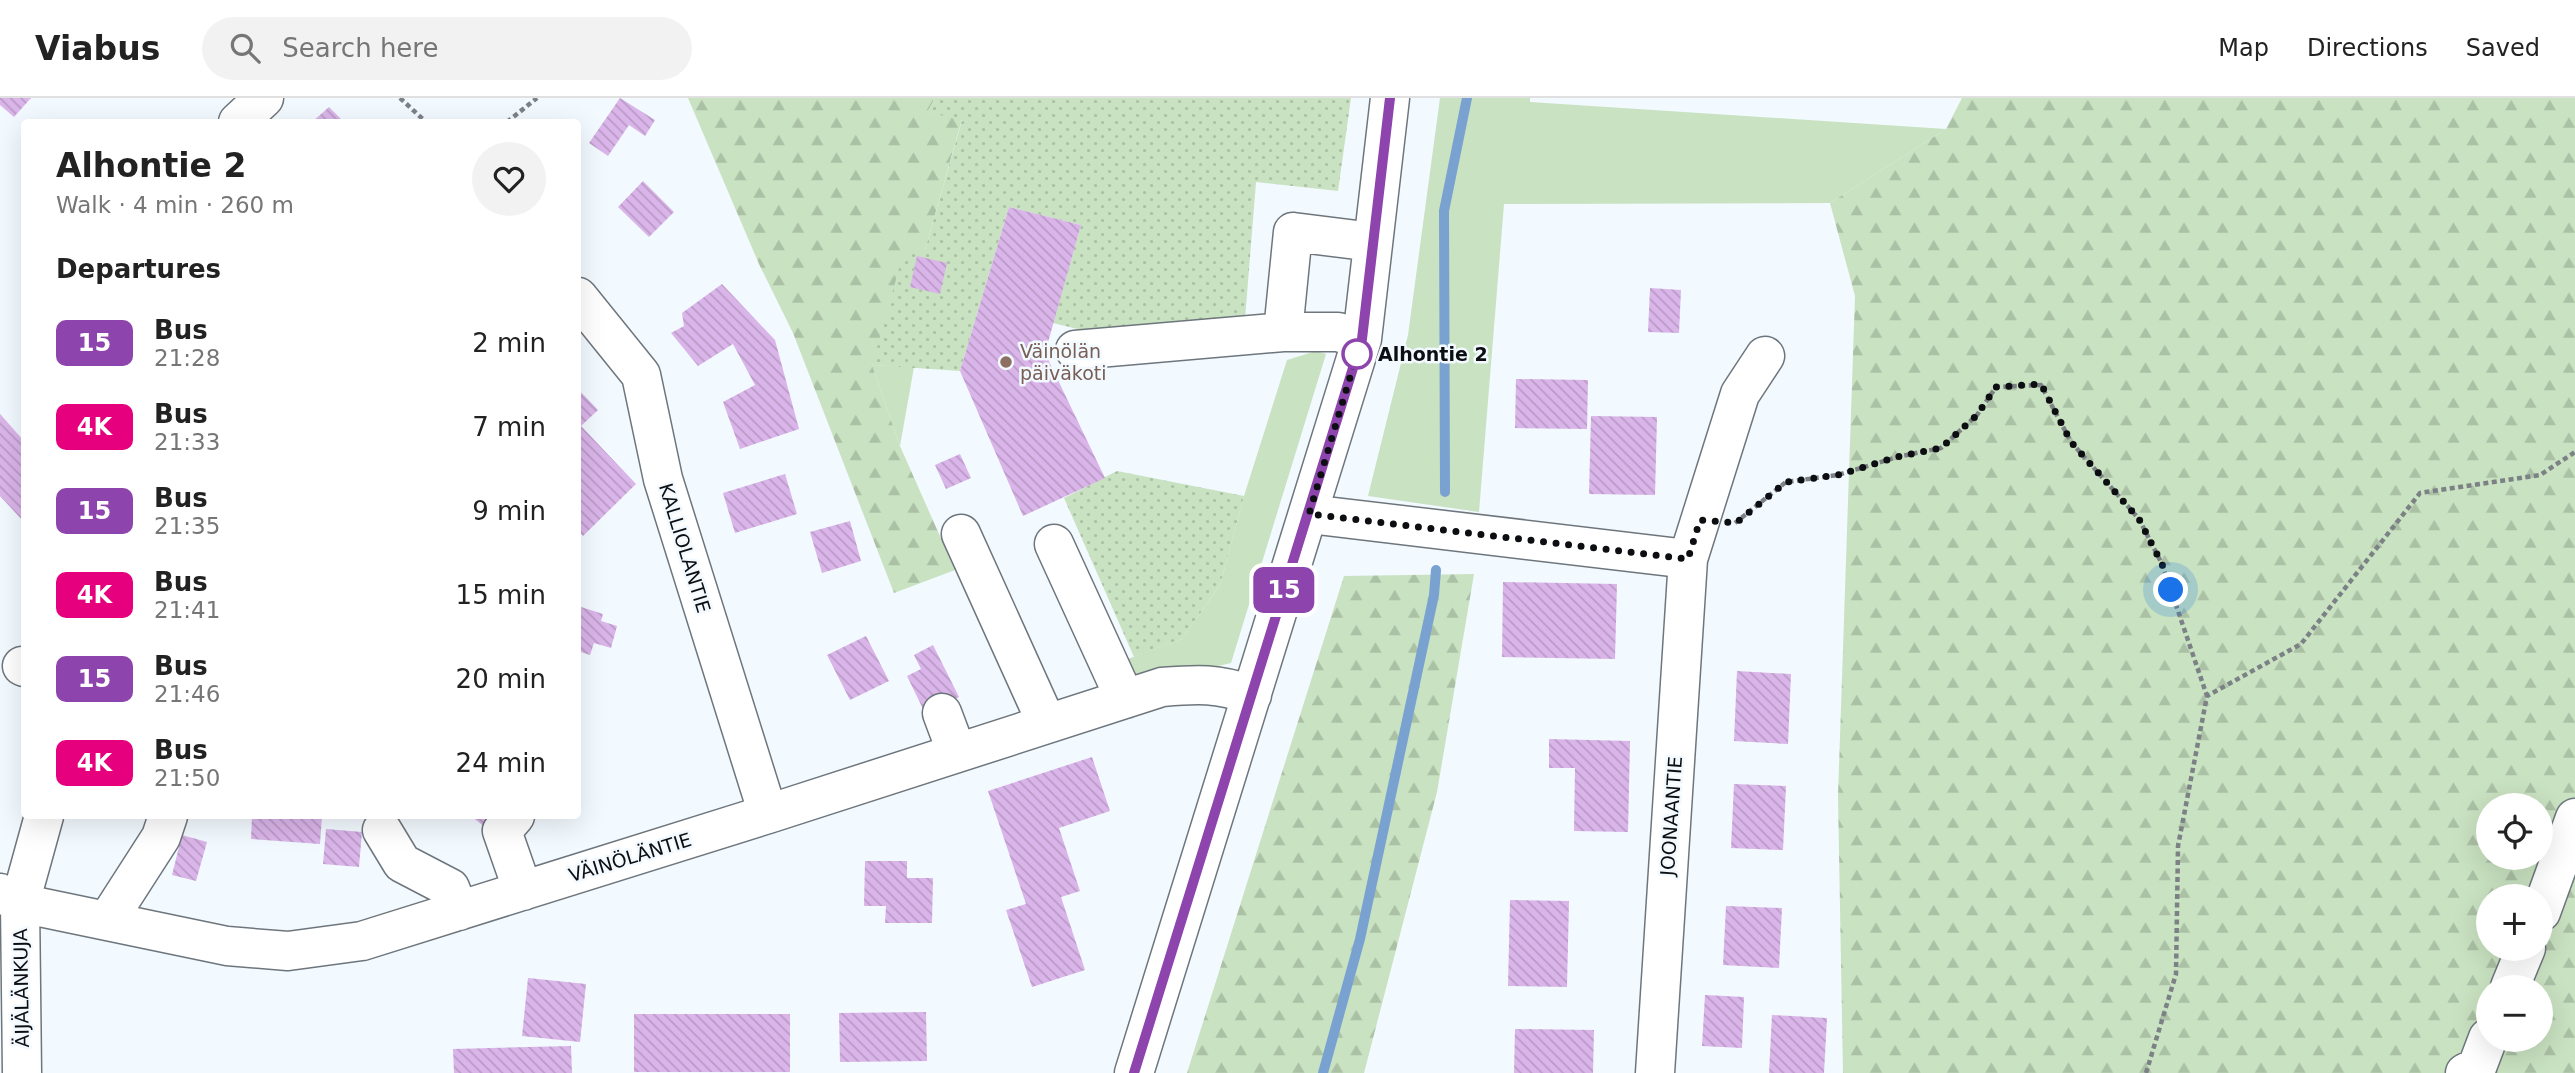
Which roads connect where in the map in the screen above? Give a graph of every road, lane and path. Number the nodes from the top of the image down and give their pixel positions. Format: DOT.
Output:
graph roads {
  1 [pos="264,98"];
  2 [pos="400,98"];
  3 [pos="537,98"];
  4 [pos="1390,98"];
  5 [pos="242,119"];
  6 [pos="423,119"];
  7 [pos="511,119"];
  8 [pos="1373,242"];
  9 [pos="581,301"];
  10 [pos="1283,332"];
  11 [pos="1362,339"];
  12 [pos="1075,350"];
  13 [pos="1765,356"];
  14 [pos="2575,452"];
  15 [pos="1309,514"];
  16 [pos="1700,520"];
  17 [pos="961,534"];
  18 [pos="1054,544"];
  19 [pos="1688,559"];
  20 [pos="1252,695"];
  21 [pos="2207,696"];
  22 [pos="1125,699"];
  23 [pos="942,713"];
  24 [pos="1047,724"];
  25 [pos="957,753"];
  26 [pos="768,814"];
  27 [pos="2575,818"];
  28 [pos="43,819"];
  29 [pos="167,819"];
  30 [pos="512,819"];
  31 [pos="382,830"];
  32 [pos="2551,884"];
  33 [pos="523,891"];
  34 [pos="10,898"];
  35 [pos="459,911"];
  36 [pos="107,921"];
  37 [pos="2483,1052"];
  38 [pos="22,1073"];
  39 [pos="1134,1073"];
  40 [pos="1656,1073"];
  41 [pos="2146,1073"];
  42 [pos="2465,1073"];
  1 -- 5 [label="street"];
  2 -- 6 [label="path"];
  3 -- 7 [label="path"];
  4 -- 8 [label="street"];
  8 -- 10 [label="street"];
  8 -- 11 [label="street"];
  9 -- 26 [label="street, KALLIOLANTIE"];
  10 -- 11 [label="street"];
  10 -- 12 [label="street"];
  11 -- 15 [label="street"];
  13 -- 16 [label="street, JOONAANTIE"];
  14 -- 21 [label="path"];
  15 -- 19 [label="street"];
  15 -- 20 [label="street"];
  16 -- 19 [label="street, JOONAANTIE"];
  16 -- 21 [label="path"];
  17 -- 24 [label="street"];
  18 -- 22 [label="street"];
  19 -- 40 [label="street, JOONAANTIE"];
  20 -- 22 [label="street, VÄINÖLÄNTIE"];
  20 -- 39 [label="street"];
  21 -- 41 [label="path"];
  22 -- 24 [label="street, VÄINÖLÄNTIE"];
  23 -- 25 [label="street"];
  24 -- 25 [label="street, VÄINÖLÄNTIE"];
  25 -- 26 [label="street, VÄINÖLÄNTIE"];
  26 -- 33 [label="street, VÄINÖLÄNTIE"];
  27 -- 32 [label="street"];
  28 -- 34 [label="street, ÄIJÄLÄNKUJA"];
  29 -- 36 [label="street"];
  30 -- 33 [label="street"];
  31 -- 35 [label="street"];
  33 -- 35 [label="street, VÄINÖLÄNTIE"];
  34 -- 36 [label="street, VÄINÖLÄNTIE"];
  34 -- 38 [label="street, ÄIJÄLÄNKUJA"];
  35 -- 36 [label="street, VÄINÖLÄNTIE"];
  37 -- 42 [label="street"];
}
